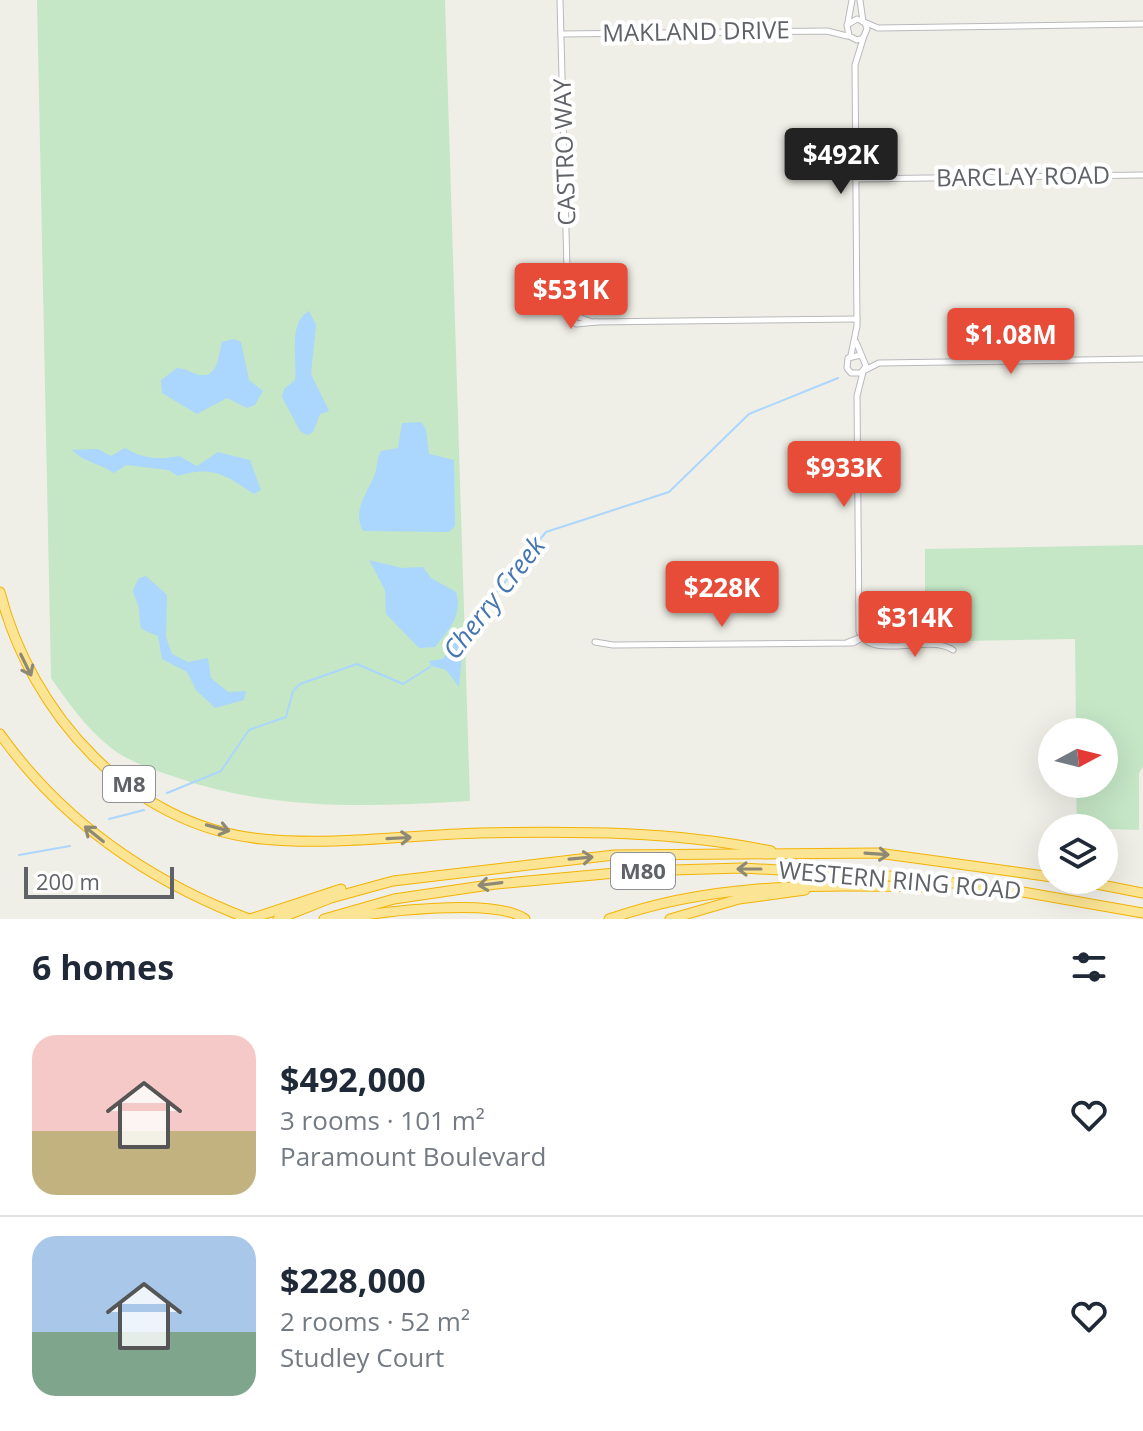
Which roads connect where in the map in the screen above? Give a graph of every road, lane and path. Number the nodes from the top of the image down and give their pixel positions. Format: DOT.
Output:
graph roads {
  1 [pos="560,0"];
  2 [pos="852,0"];
  3 [pos="860,0"];
  4 [pos="864,22"];
  5 [pos="848,24"];
  6 [pos="1143,24"];
  7 [pos="878,28"];
  8 [pos="831,31"];
  9 [pos="561,34"];
  10 [pos="850,37"];
  11 [pos="864,37"];
  12 [pos="856,54"];
  13 [pos="1143,175"];
  14 [pos="856,179"];
  15 [pos="857,319"];
  16 [pos="856,341"];
  17 [pos="851,355"];
  18 [pos="862,356"];
  19 [pos="1143,359"];
  20 [pos="879,363"];
  21 [pos="864,371"];
  22 [pos="851,373"];
  23 [pos="858,387"];
  24 [pos="0,592"];
  25 [pos="863,637"];
  26 [pos="595,642"];
  27 [pos="953,650"];
  28 [pos="0,734"];
  29 [pos="771,851"];
  30 [pos="1038,875"];
  31 [pos="393,881"];
  32 [pos="819,886"];
  33 [pos="966,887"];
  34 [pos="1118,888"];
  35 [pos="1143,893"];
  36 [pos="1143,913"];
  37 [pos="249,919"];
  38 [pos="278,919"];
  39 [pos="324,919"];
  40 [pos="341,919"];
  41 [pos="525,919"];
  42 [pos="609,919"];
  43 [pos="670,919"];
  1 -- 9 [label="street, CASTRO WAY"];
  2 -- 5 [label="street"];
  3 -- 4 [label="street"];
  4 -- 5 [label="street, MAKLAND DRIVE"];
  4 -- 7 [label="street"];
  4 -- 11 [label="street"];
  5 -- 8 [label="street, MAKLAND DRIVE"];
  5 -- 10 [label="street"];
  6 -- 7 [label="street"];
  7 -- 11 [label="street"];
  8 -- 9 [label="street, MAKLAND DRIVE"];
  8 -- 10 [label="street, MAKLAND DRIVE"];
  9 -- 15 [label="street, CASTRO WAY"];
  10 -- 11 [label="street, MAKLAND DRIVE"];
  10 -- 12 [label="street"];
  11 -- 12 [label="street"];
  12 -- 14 [label="street"];
  13 -- 14 [label="street, BARCLAY ROAD"];
  14 -- 15 [label="street"];
  15 -- 16 [label="street"];
  16 -- 17 [label="street"];
  16 -- 18 [label="street"];
  17 -- 18 [label="street"];
  17 -- 22 [label="street"];
  18 -- 20 [label="street"];
  18 -- 21 [label="street"];
  19 -- 20 [label="street"];
  20 -- 21 [label="street"];
  21 -- 22 [label="street"];
  21 -- 23 [label="street"];
  22 -- 23 [label="street"];
  23 -- 25 [label="street"];
  24 -- 29 [label="highway, M8, one-way"];
  25 -- 26 [label="street"];
  25 -- 27 [label="street"];
  37 -- 28 [label="highway, M8, one-way"];
  29 -- 30 [label="highway, WESTERN RING ROAD / M80, one-way"];
  31 -- 29 [label="highway, WESTERN RING ROAD / M80, one-way"];
  31 -- 37 [label="highway"];
  31 -- 38 [label="highway, WESTERN RING ROAD / M80"];
  32 -- 33 [label="highway"];
  32 -- 42 [label="highway"];
  32 -- 43 [label="highway"];
  33 -- 36 [label="highway, WESTERN RING ROAD / M80"];
  33 -- 39 [label="highway, WESTERN RING ROAD / M80, one-way"];
  34 -- 35 [label="highway"];
  40 -- 41 [label="highway"];
}
